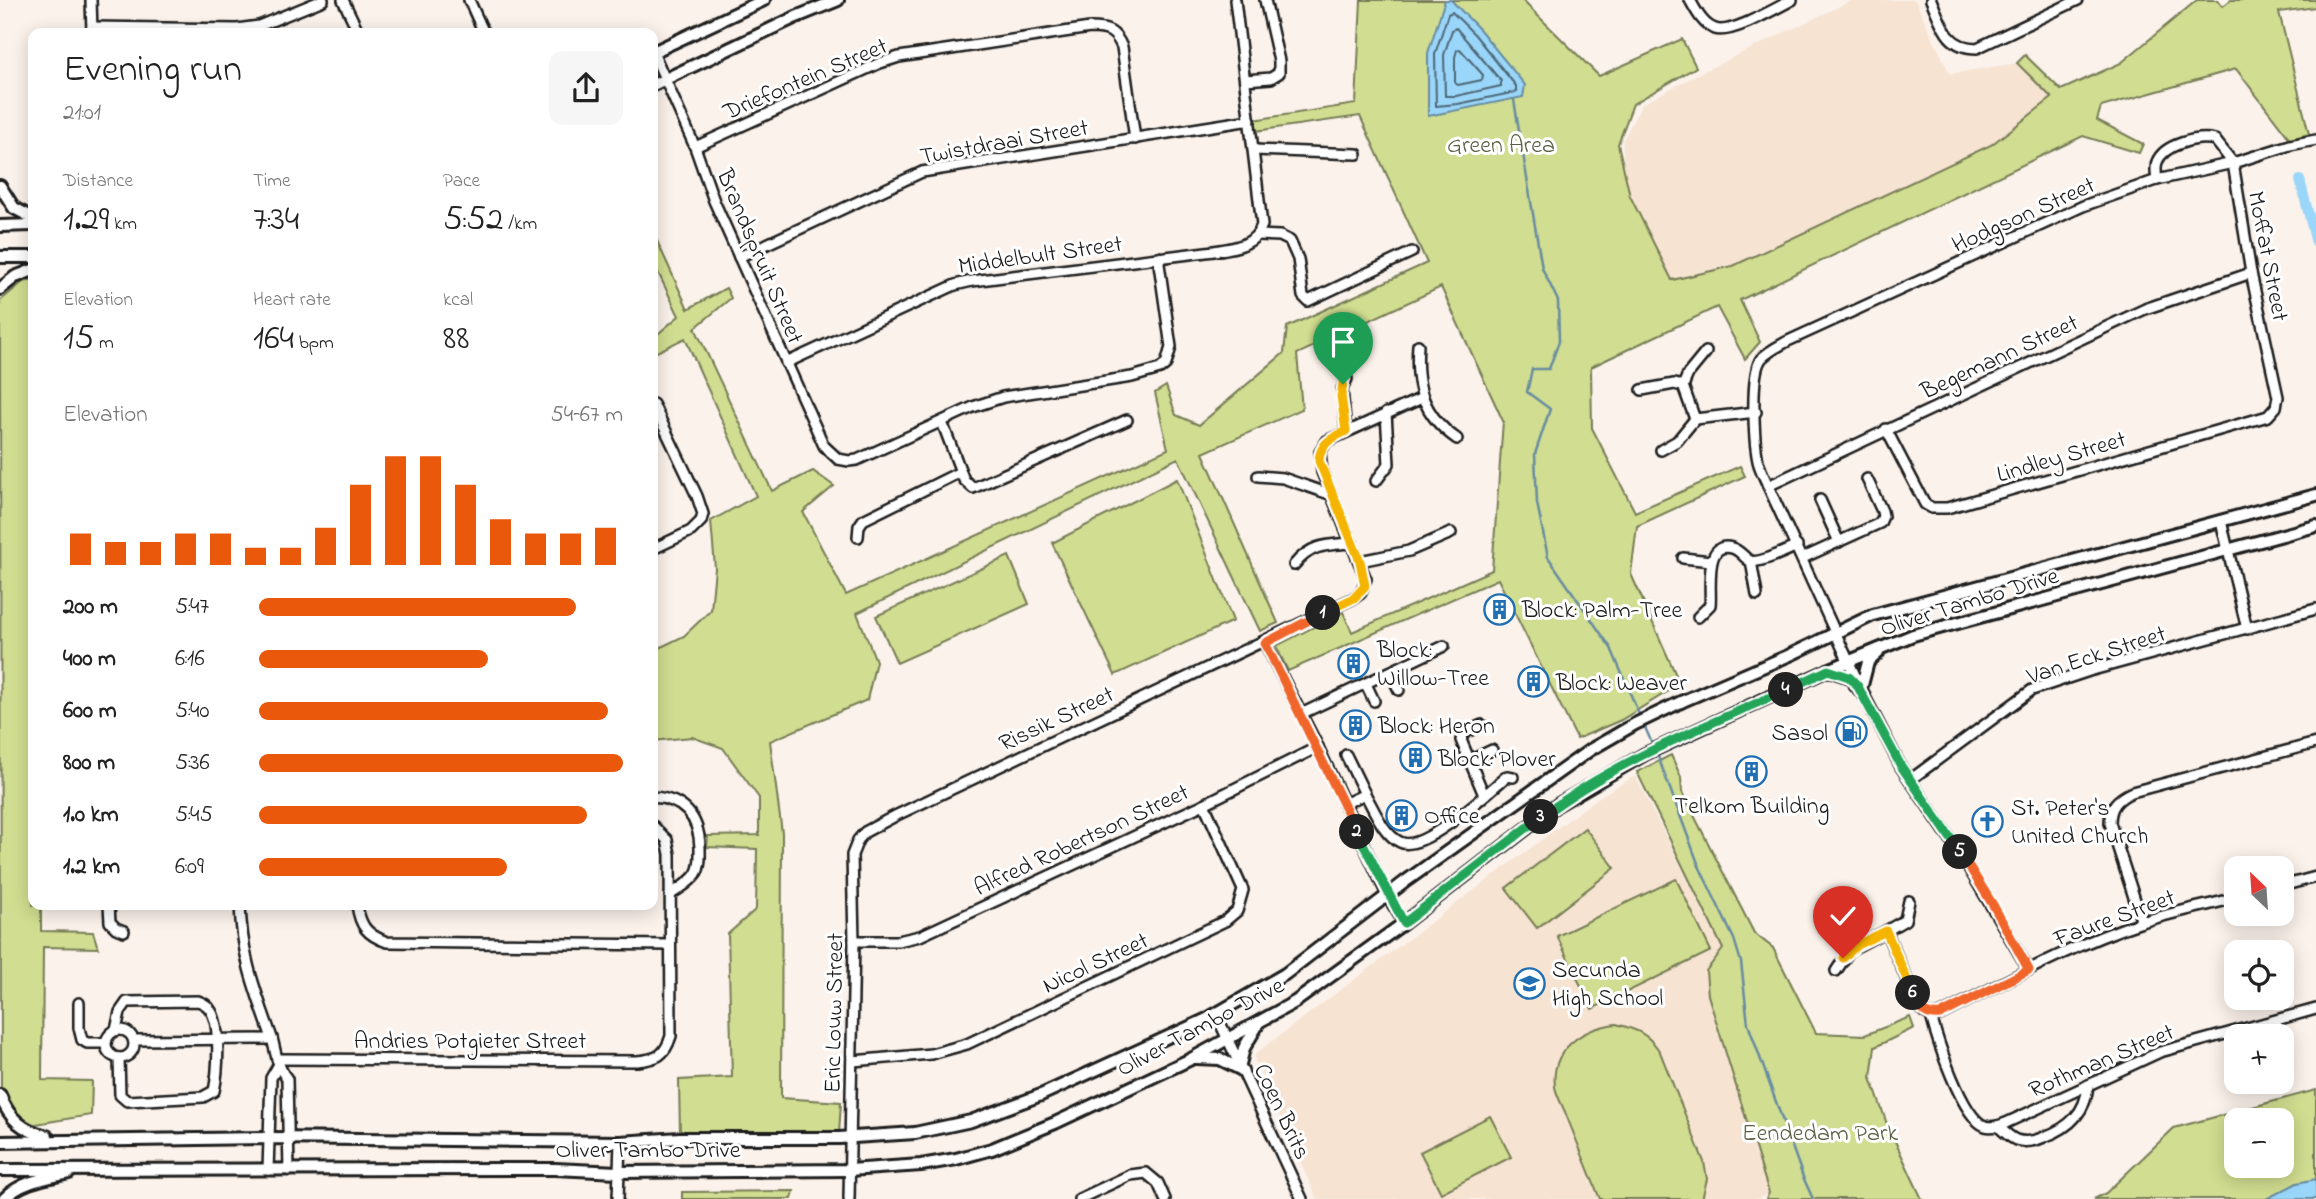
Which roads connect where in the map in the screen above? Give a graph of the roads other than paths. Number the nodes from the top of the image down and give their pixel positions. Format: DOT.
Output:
graph roads {
  1 [pos="91,0"];
  2 [pos="323,0"];
  3 [pos="343,0"];
  4 [pos="469,0"];
  5 [pos="764,0"];
  6 [pos="838,0"];
  7 [pos="1235,0"];
  8 [pos="1265,0"];
  9 [pos="1690,0"];
  10 [pos="1792,0"];
  11 [pos="1931,0"];
  12 [pos="2078,0"];
  13 [pos="92,28"];
  14 [pos="196,28"];
  15 [pos="357,28"];
  16 [pos="482,28"];
  17 [pos="658,50"];
  18 [pos="658,62"];
  19 [pos="666,79"];
  20 [pos="1245,80"];
  21 [pos="658,83"];
  22 [pos="1250,120"];
  23 [pos="1135,139"];
  24 [pos="2316,140"];
  25 [pos="695,147"];
  26 [pos="1254,150"];
  27 [pos="1357,154"];
  28 [pos="2233,163"];
  29 [pos="2157,180"];
  30 [pos="0,186"];
  31 [pos="28,215"];
  32 [pos="28,225"];
  33 [pos="0,226"];
  34 [pos="1259,235"];
  35 [pos="1412,252"];
  36 [pos="0,257"];
  37 [pos="28,257"];
  38 [pos="738,257"];
  39 [pos="1158,257"];
  40 [pos="28,272"];
  41 [pos="2251,273"];
  42 [pos="0,289"];
  43 [pos="1418,345"];
  44 [pos="1706,352"];
  45 [pos="786,363"];
  46 [pos="1347,379"];
  47 [pos="1683,386"];
  48 [pos="1642,390"];
  49 [pos="2278,397"];
  50 [pos="1422,398"];
  51 [pos="1756,411"];
  52 [pos="1386,413"];
  53 [pos="1695,419"];
  54 [pos="1127,420"];
  55 [pos="658,422"];
  56 [pos="942,422"];
  57 [pos="1886,429"];
  58 [pos="1346,431"];
  59 [pos="1457,439"];
  60 [pos="1661,450"];
  61 [pos="960,472"];
  62 [pos="1258,476"];
  63 [pos="1867,479"];
  64 [pos="1376,481"];
  65 [pos="1768,486"];
  66 [pos="1332,495"];
  67 [pos="2316,495"];
  68 [pos="1820,500"];
  69 [pos="2221,521"];
  70 [pos="2316,526"];
  71 [pos="1451,533"];
  72 [pos="858,537"];
  73 [pos="1839,542"];
  74 [pos="1352,543"];
  75 [pos="1797,546"];
  76 [pos="658,547"];
  77 [pos="2228,550"];
  78 [pos="1683,558"];
  79 [pos="1803,558"];
  80 [pos="1360,561"];
  81 [pos="1711,561"];
  82 [pos="1751,561"];
  83 [pos="1294,565"];
  84 [pos="1757,595"];
  85 [pos="2316,609"];
  86 [pos="1698,617"];
  87 [pos="2247,629"];
  88 [pos="1836,631"];
  89 [pos="1265,643"];
  90 [pos="1892,643"];
  91 [pos="1444,646"];
  92 [pos="1850,662"];
  93 [pos="1828,670"];
  94 [pos="1390,672"];
  95 [pos="1366,684"];
  96 [pos="1399,690"];
  97 [pos="1863,692"];
  98 [pos="1374,701"];
  99 [pos="1301,714"];
  100 [pos="1482,725"];
  101 [pos="2316,743"];
  102 [pos="1318,747"];
  103 [pos="1492,750"];
  104 [pos="1346,755"];
  105 [pos="1469,761"];
  106 [pos="1513,777"];
  107 [pos="1910,780"];
  108 [pos="1365,794"];
  109 [pos="1484,795"];
  110 [pos="658,798"];
  111 [pos="1204,804"];
  112 [pos="1344,804"];
  113 [pos="658,830"];
  114 [pos="866,832"];
  115 [pos="2316,877"];
  116 [pos="2294,883"];
  117 [pos="670,895"];
  118 [pos="1388,897"];
  119 [pos="1909,901"];
  120 [pos="2224,901"];
  121 [pos="109,910"];
  122 [pos="240,910"];
  123 [pos="358,910"];
  124 [pos="2142,922"];
  125 [pos="1404,923"];
  126 [pos="124,931"];
  127 [pos="1886,931"];
  128 [pos="854,941"];
  129 [pos="670,946"];
  130 [pos="2029,970"];
  131 [pos="1836,971"];
  132 [pos="79,1003"];
  133 [pos="2316,1009"];
  134 [pos="1216,1014"];
  135 [pos="1931,1016"];
  136 [pos="1265,1020"];
  137 [pos="116,1030"];
  138 [pos="217,1039"];
  139 [pos="272,1039"];
  140 [pos="134,1040"];
  141 [pos="1228,1040"];
  142 [pos="105,1043"];
  143 [pos="119,1058"];
  144 [pos="1191,1059"];
  145 [pos="853,1061"];
  146 [pos="278,1063"];
  147 [pos="1241,1067"];
  148 [pos="2088,1085"];
  149 [pos="0,1095"];
  150 [pos="1998,1126"];
  151 [pos="270,1138"];
  152 [pos="850,1138"];
  153 [pos="287,1139"];
  154 [pos="65,1140"];
  155 [pos="0,1142"];
  156 [pos="620,1142"];
  157 [pos="89,1168"];
  158 [pos="0,1170"];
  159 [pos="268,1170"];
  160 [pos="289,1170"];
  161 [pos="849,1170"];
  162 [pos="618,1172"];
  163 [pos="4,1199"];
  164 [pos="618,1199"];
  165 [pos="849,1199"];
  166 [pos="1079,1199"];
  167 [pos="1165,1199"];
  168 [pos="1302,1199"];
  1 -- 13 [label="street"];
  2 -- 14 [label="street"];
  3 -- 15 [label="street"];
  4 -- 16 [label="street"];
  5 -- 17 [label="street"];
  6 -- 19 [label="street"];
  7 -- 20 [label="street"];
  8 -- 20 [label="street"];
  9 -- 10 [label="street"];
  11 -- 12 [label="street"];
  18 -- 19 [label="street, Brandspruit Street"];
  19 -- 21 [label="street"];
  19 -- 25 [label="street, Brandspruit Street"];
  20 -- 22 [label="street"];
  22 -- 23 [label="street, Twistdraai Street"];
  22 -- 26 [label="street"];
  23 -- 25 [label="street, Driefontein Street"];
  23 -- 38 [label="street, Twistdraai Street"];
  24 -- 28 [label="street, Hodgson Street"];
  25 -- 38 [label="street, Brandspruit Street"];
  26 -- 27 [label="street"];
  26 -- 34 [label="street"];
  28 -- 29 [label="street, Hodgson Street"];
  28 -- 29 [label="street"];
  28 -- 41 [label="street, Moffat Street"];
  29 -- 51 [label="street, Hodgson Street"];
  30 -- 31 [label="street"];
  32 -- 33 [label="street"];
  34 -- 35 [label="street"];
  34 -- 39 [label="street, Middelbult Street"];
  36 -- 37 [label="street"];
  38 -- 45 [label="street, Brandspruit Street"];
  39 -- 45 [label="street, Middelbult Street"];
  39 -- 56 [label="street"];
  40 -- 42 [label="street"];
  41 -- 49 [label="street, Moffat Street"];
  41 -- 57 [label="street, Begemann Street"];
  43 -- 50 [label="street"];
  44 -- 47 [label="street"];
  45 -- 56 [label="street, Brandspruit Street"];
  46 -- 58 [label="street"];
  47 -- 48 [label="street"];
  47 -- 53 [label="street"];
  49 -- 57 [label="street, Lindley Street"];
  50 -- 52 [label="street"];
  50 -- 59 [label="street"];
  51 -- 53 [label="street"];
  51 -- 65 [label="street"];
  52 -- 58 [label="street"];
  52 -- 64 [label="street"];
  53 -- 60 [label="street"];
  54 -- 61 [label="street"];
  55 -- 76 [label="street"];
  56 -- 61 [label="street"];
  57 -- 65 [label="street, Begemann Street"];
  58 -- 66 [label="street"];
  61 -- 72 [label="street"];
  62 -- 66 [label="street"];
  63 -- 73 [label="street"];
  65 -- 75 [label="street"];
  66 -- 74 [label="street"];
  67 -- 69 [label="street, Oliver Tambo Drive"];
  68 -- 73 [label="street"];
  69 -- 77 [label="street"];
  69 -- 88 [label="street, Oliver Tambo Drive"];
  70 -- 77 [label="street, Oliver Tambo Drive"];
  71 -- 80 [label="street"];
  73 -- 79 [label="street"];
  74 -- 80 [label="street"];
  74 -- 83 [label="street"];
  75 -- 79 [label="street"];
  75 -- 82 [label="street"];
  77 -- 87 [label="street"];
  77 -- 90 [label="street, Oliver Tambo Drive"];
  78 -- 81 [label="street"];
  79 -- 88 [label="street"];
  80 -- 89 [label="street, Rissik Street"];
  81 -- 82 [label="street"];
  81 -- 86 [label="street"];
  82 -- 84 [label="street"];
  85 -- 87 [label="street, Van Eck Street"];
  87 -- 107 [label="street, Van Eck Street"];
  88 -- 92 [label="street"];
  88 -- 118 [label="street, Oliver Tambo Drive"];
  89 -- 99 [label="street"];
  89 -- 114 [label="street, Rissik Street"];
  90 -- 92 [label="street, Oliver Tambo Drive"];
  90 -- 97 [label="street"];
  91 -- 94 [label="street"];
  92 -- 93 [label="street, Oliver Tambo Drive"];
  92 -- 97 [label="street"];
  93 -- 97 [label="street"];
  93 -- 125 [label="street, Oliver Tambo Drive"];
  94 -- 95 [label="street"];
  94 -- 96 [label="street"];
  95 -- 98 [label="street"];
  95 -- 99 [label="street"];
  97 -- 107 [label="street"];
  99 -- 102 [label="street"];
  100 -- 105 [label="street"];
  101 -- 124 [label="street"];
  102 -- 111 [label="street, Alfred Robertson Street"];
  102 -- 112 [label="street"];
  103 -- 105 [label="street"];
  104 -- 108 [label="street"];
  105 -- 109 [label="street"];
  106 -- 109 [label="street"];
  107 -- 130 [label="street"];
  108 -- 109 [label="street"];
  108 -- 112 [label="street"];
  110 -- 117 [label="street"];
  111 -- 128 [label="street, Alfred Robertson Street"];
  111 -- 145 [label="street, Nicol Street"];
  112 -- 118 [label="street"];
  113 -- 117 [label="street"];
  114 -- 128 [label="street, Eric Louw Street"];
  115 -- 116 [label="street"];
  117 -- 129 [label="street"];
  118 -- 125 [label="street"];
  118 -- 134 [label="street, Oliver Tambo Drive"];
  119 -- 127 [label="street"];
  120 -- 124 [label="street, Faure Street"];
  121 -- 126 [label="street"];
  122 -- 139 [label="street"];
  123 -- 129 [label="street"];
  124 -- 130 [label="street, Faure Street"];
  125 -- 136 [label="street, Oliver Tambo Drive"];
  127 -- 131 [label="street"];
  127 -- 135 [label="street"];
  128 -- 145 [label="street, Eric Louw Street"];
  129 -- 146 [label="street, Andries Potgieter Street"];
  130 -- 135 [label="street, Faure Street"];
  132 -- 142 [label="street"];
  133 -- 148 [label="street, Rothman Street"];
  134 -- 141 [label="street, Coen Brits"];
  134 -- 152 [label="street, Oliver Tambo Drive"];
  135 -- 150 [label="street, Rothman Street"];
  136 -- 141 [label="street, Oliver Tambo Drive"];
  136 -- 147 [label="street"];
  137 -- 138 [label="street"];
  137 -- 140 [label="street"];
  137 -- 142 [label="street"];
  138 -- 139 [label="street"];
  138 -- 140 [label="street"];
  138 -- 143 [label="street"];
  139 -- 146 [label="street"];
  140 -- 143 [label="street"];
  141 -- 144 [label="street, Oliver Tambo Drive"];
  141 -- 147 [label="street, Coen Brits"];
  142 -- 143 [label="street"];
  144 -- 147 [label="street"];
  144 -- 161 [label="street, Oliver Tambo Drive"];
  145 -- 152 [label="street, Eric Louw Street"];
  146 -- 151 [label="street"];
  146 -- 153 [label="street"];
  147 -- 168 [label="street, Coen Brits"];
  148 -- 150 [label="street, Rothman Street"];
  148 -- 150 [label="street"];
  149 -- 154 [label="street"];
  151 -- 153 [label="street, Oliver Tambo Drive"];
  151 -- 154 [label="street, Oliver Tambo Drive"];
  151 -- 159 [label="street"];
  152 -- 156 [label="street, Oliver Tambo Drive"];
  152 -- 161 [label="street, Eric Louw Street"];
  153 -- 156 [label="street, Oliver Tambo Drive"];
  153 -- 160 [label="street"];
  154 -- 155 [label="street, Oliver Tambo Drive"];
  156 -- 162 [label="street"];
  157 -- 158 [label="street, Oliver Tambo Drive"];
  157 -- 159 [label="street, Oliver Tambo Drive"];
  157 -- 163 [label="street"];
  159 -- 160 [label="street, Oliver Tambo Drive"];
  160 -- 162 [label="street, Oliver Tambo Drive"];
  161 -- 162 [label="street, Oliver Tambo Drive"];
  161 -- 165 [label="street, Eric Louw Street"];
  162 -- 164 [label="street"];
  166 -- 167 [label="street"];
}
